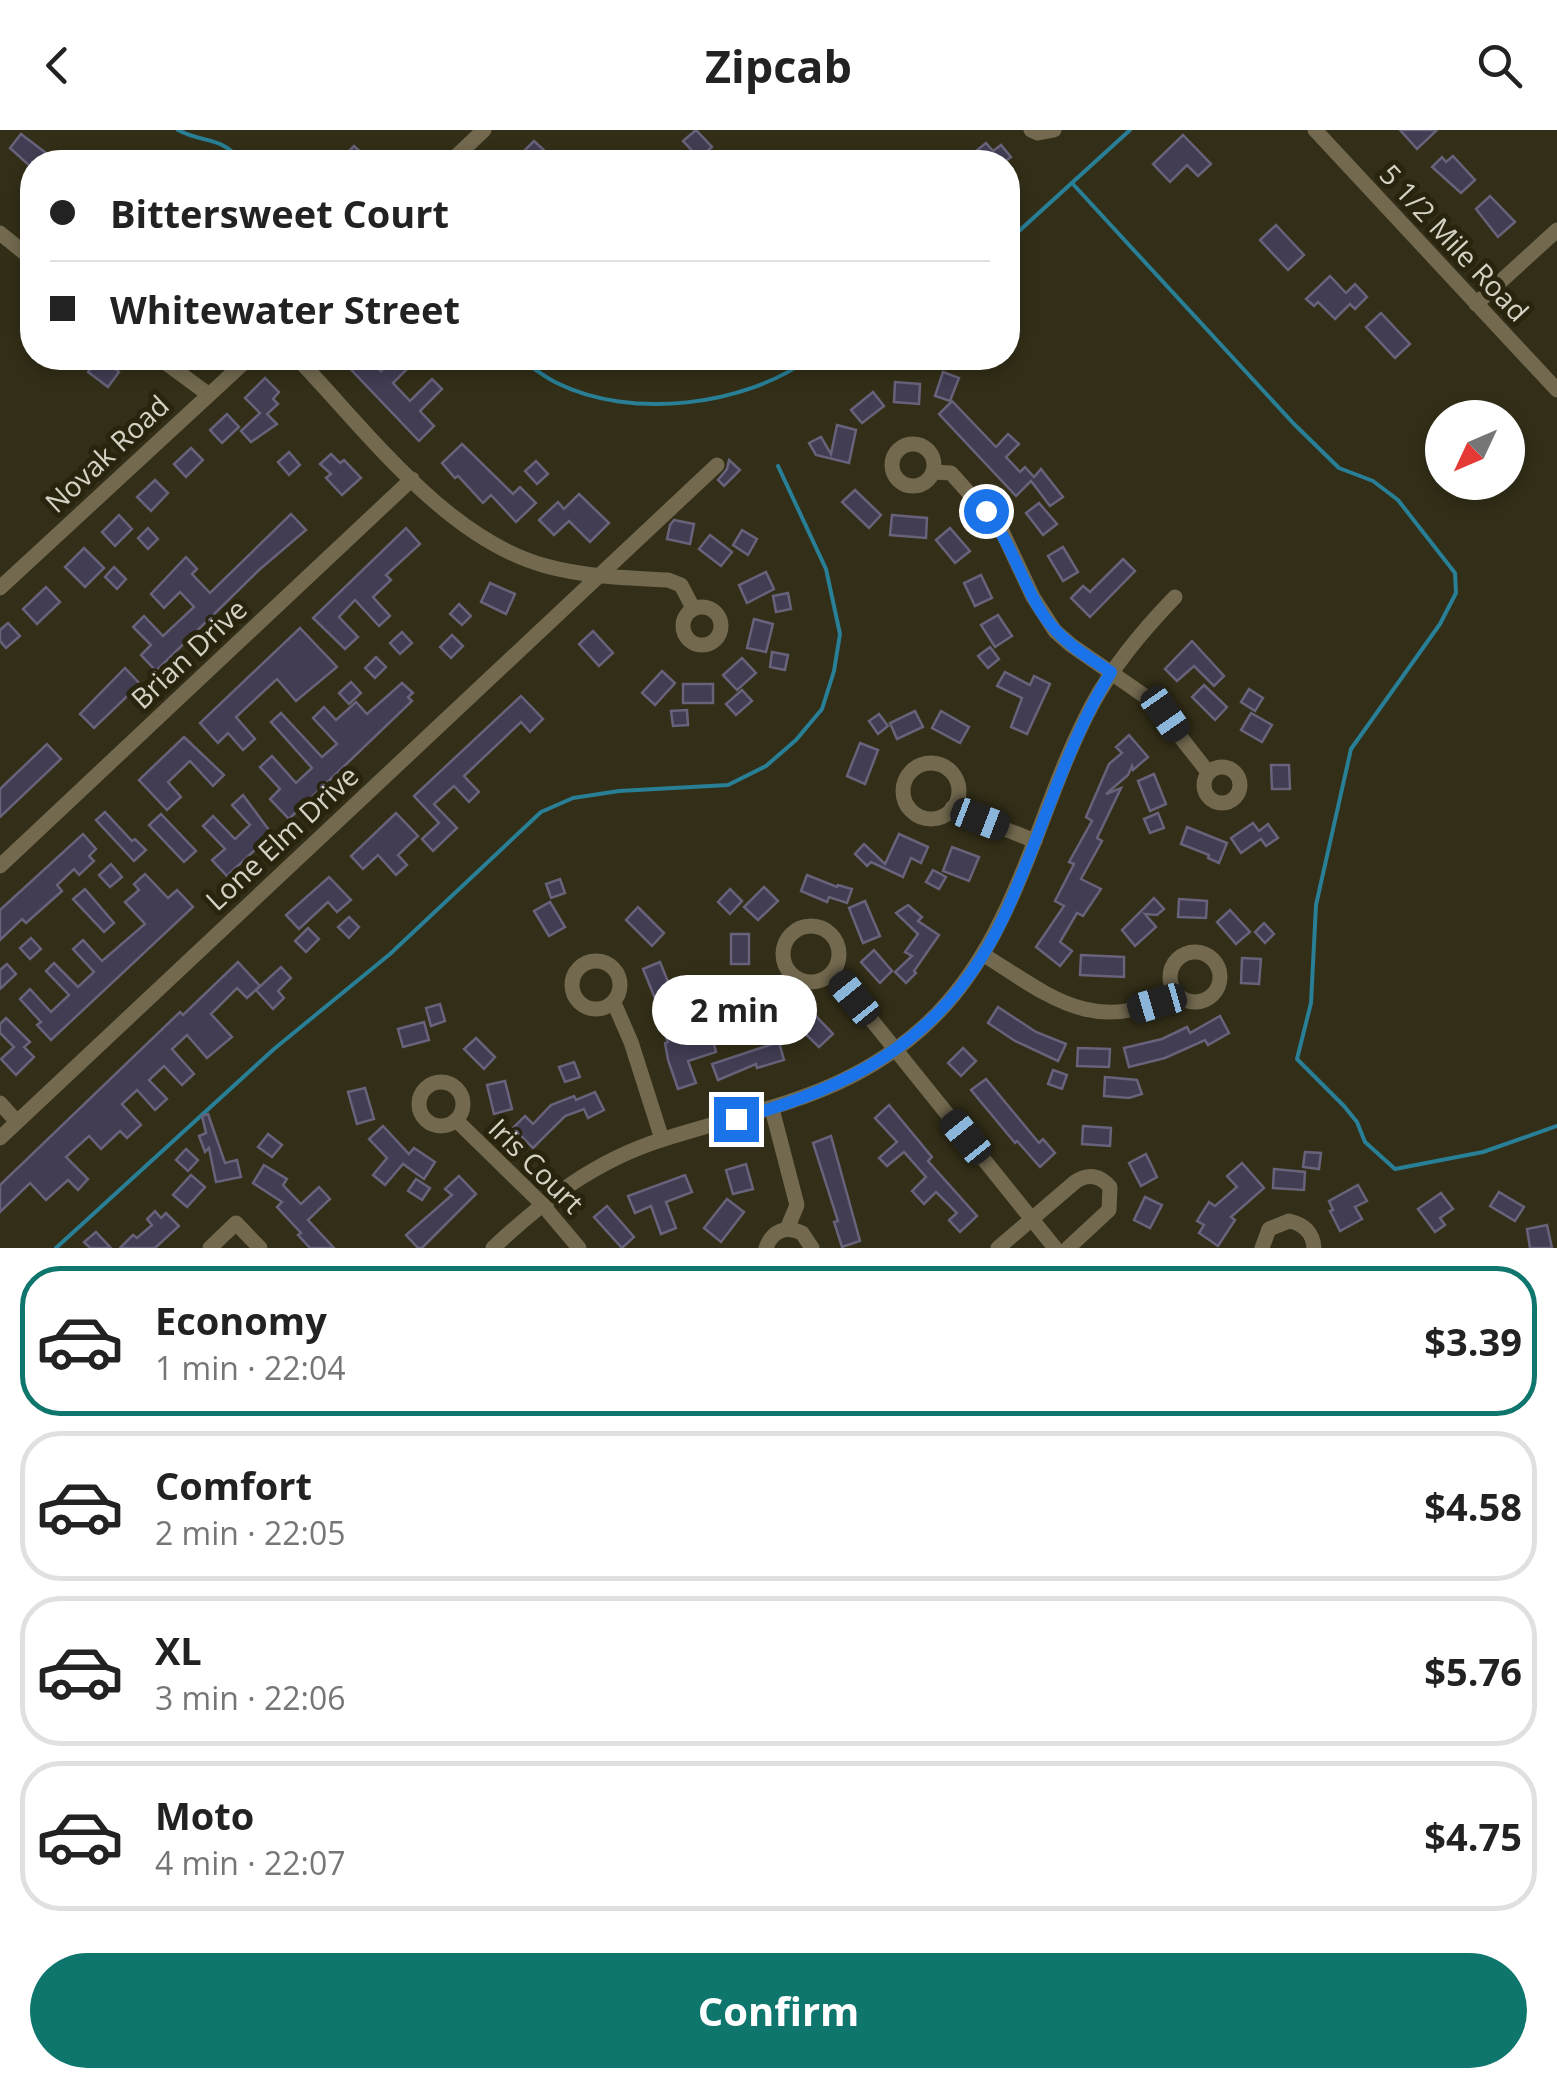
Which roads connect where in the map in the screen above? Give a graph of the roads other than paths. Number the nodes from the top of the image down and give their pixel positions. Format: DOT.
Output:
graph roads {
  1 [pos="484,130"];
  2 [pos="1031,130"];
  3 [pos="1054,130"];
  4 [pos="1315,130"];
  5 [pos="463,150"];
  6 [pos="1557,230"];
  7 [pos="0,233"];
  8 [pos="20,249"];
  9 [pos="1476,304"];
  10 [pos="175,370"];
  11 [pos="235,370"];
  12 [pos="308,370"];
  13 [pos="1557,390"];
  14 [pos="208,394"];
  15 [pos="717,465"];
  16 [pos="934,472"];
  17 [pos="412,478"];
  18 [pos="598,575"];
  19 [pos="0,588"];
  20 [pos="1175,597"];
  21 [pos="693,608"];
  22 [pos="1111,672"];
  23 [pos="1208,772"];
  24 [pos="952,808"];
  25 [pos="1034,841"];
  26 [pos="0,866"];
  27 [pos="984,954"];
  28 [pos="833,972"];
  29 [pos="1176,993"];
  30 [pos="614,1002"];
  31 [pos="896,1050"];
  32 [pos="0,1103"];
  33 [pos="772,1109"];
  34 [pos="456,1120"];
  35 [pos="17,1122"];
  36 [pos="0,1138"];
  37 [pos="662,1139"];
  38 [pos="540,1204"];
  39 [pos="1033,1221"];
  40 [pos="787,1229"];
  41 [pos="210,1248"];
  42 [pos="260,1248"];
  43 [pos="494,1248"];
  44 [pos="580,1248"];
  45 [pos="766,1248"];
  46 [pos="812,1248"];
  47 [pos="998,1248"];
  48 [pos="1055,1248"];
  49 [pos="1068,1248"];
  50 [pos="1262,1248"];
  51 [pos="1314,1248"];
  1 -- 5 [label="street"];
  2 -- 3 [label="street"];
  4 -- 9 [label="street, 5 1/2 Mile Road"];
  6 -- 9 [label="street"];
  7 -- 8 [label="street"];
  9 -- 13 [label="street, 5 1/2 Mile Road"];
  10 -- 14 [label="street"];
  11 -- 14 [label="street, Novak Road"];
  12 -- 17 [label="street"];
  14 -- 19 [label="street, Novak Road"];
  15 -- 18 [label="street, Lone Elm Drive"];
  16 -- 22 [label="street"];
  17 -- 18 [label="street"];
  17 -- 26 [label="street, Brian Drive"];
  18 -- 21 [label="street"];
  18 -- 35 [label="street, Lone Elm Drive"];
  20 -- 22 [label="street"];
  22 -- 23 [label="street"];
  22 -- 25 [label="street"];
  24 -- 25 [label="street"];
  25 -- 27 [label="street"];
  27 -- 29 [label="street"];
  27 -- 31 [label="street"];
  28 -- 31 [label="street"];
  30 -- 37 [label="street"];
  31 -- 33 [label="street"];
  31 -- 39 [label="street"];
  32 -- 35 [label="street"];
  33 -- 37 [label="street"];
  33 -- 40 [label="street"];
  34 -- 38 [label="street, Iris Court"];
  35 -- 36 [label="street, Lone Elm Drive"];
  37 -- 38 [label="street"];
  38 -- 43 [label="street"];
  38 -- 44 [label="street, Iris Court"];
  39 -- 47 [label="street"];
  39 -- 48 [label="street"];
  39 -- 49 [label="street"];
  40 -- 45 [label="street"];
  40 -- 46 [label="street"];
  41 -- 42 [label="street"];
  50 -- 51 [label="street"];
}
